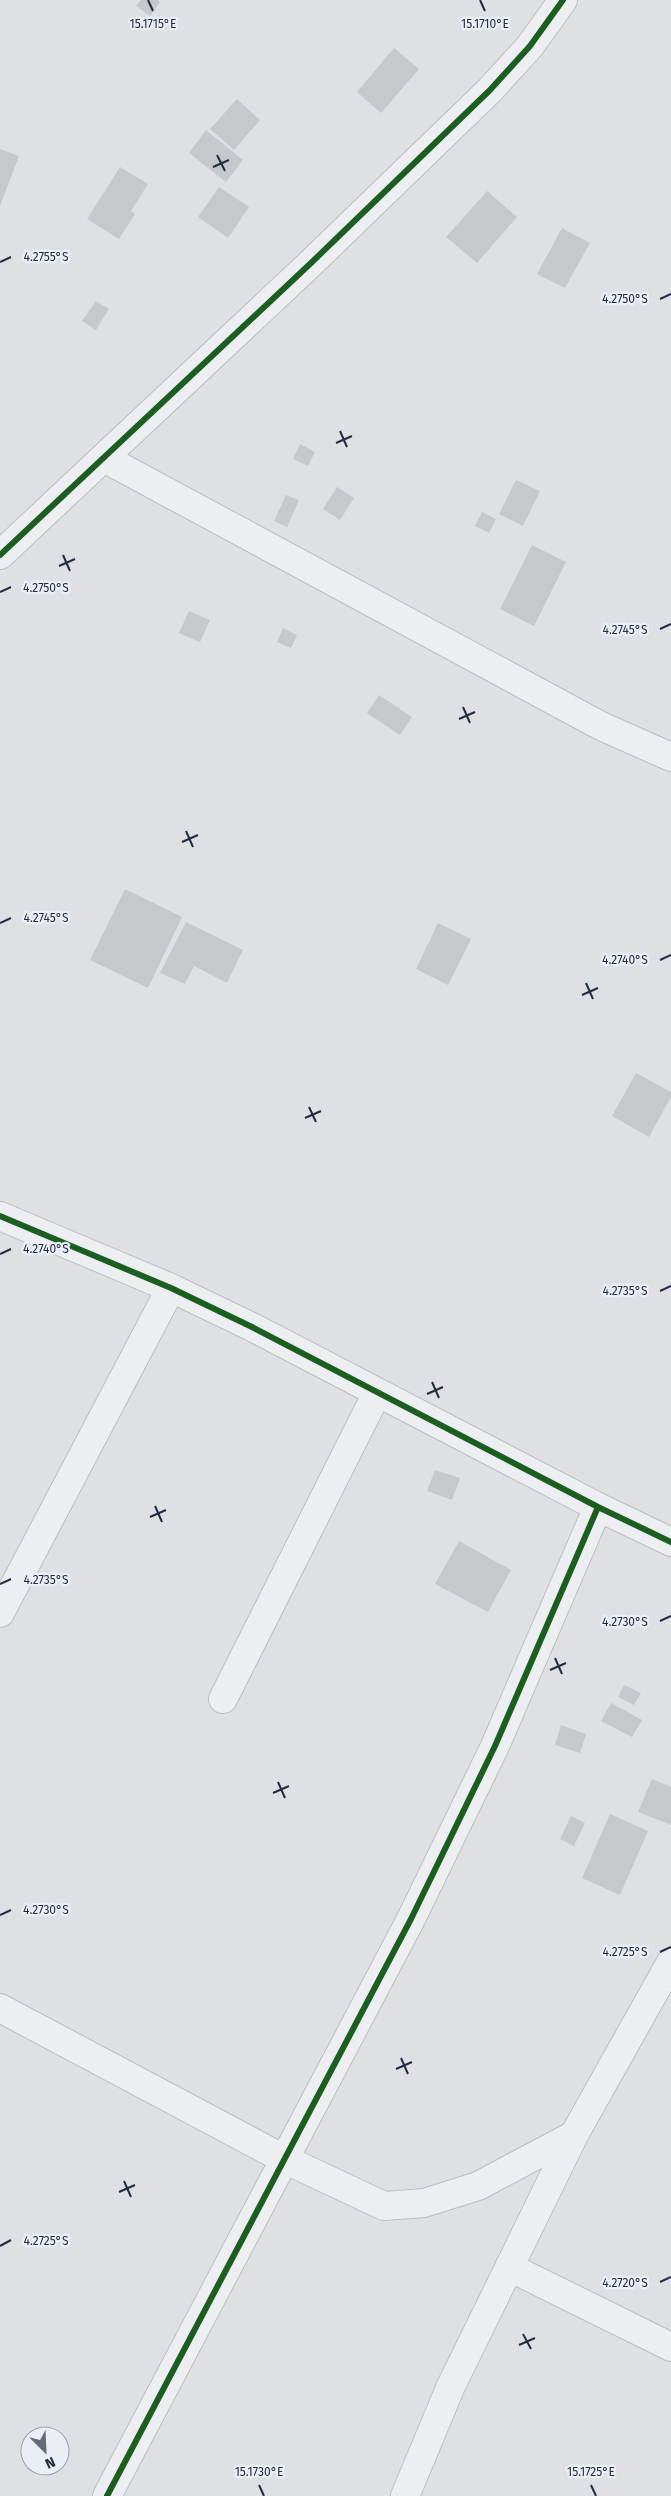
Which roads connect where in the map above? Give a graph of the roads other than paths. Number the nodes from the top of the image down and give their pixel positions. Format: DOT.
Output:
graph roads {
  1 [pos="563,0"];
  2 [pos="104,458"];
  3 [pos="5,545"];
  4 [pos="671,757"];
  5 [pos="0,1216"];
  6 [pos="171,1288"];
  7 [pos="377,1393"];
  8 [pos="598,1507"];
  9 [pos="671,1542"];
  10 [pos="0,1613"];
  11 [pos="223,1699"];
  12 [pos="671,1962"];
  13 [pos="0,2008"];
  14 [pos="574,2135"];
  15 [pos="284,2159"];
  16 [pos="509,2267"];
  17 [pos="671,2347"];
  18 [pos="107,2496"];
  19 [pos="405,2496"];
  1 -- 2 [label="street"];
  2 -- 3 [label="street"];
  2 -- 4 [label="street"];
  5 -- 6 [label="street"];
  6 -- 7 [label="street"];
  6 -- 10 [label="street"];
  7 -- 8 [label="street"];
  7 -- 11 [label="street"];
  8 -- 9 [label="street"];
  8 -- 15 [label="street"];
  12 -- 14 [label="street"];
  13 -- 15 [label="street"];
  14 -- 15 [label="street"];
  14 -- 16 [label="street"];
  15 -- 18 [label="street"];
  16 -- 17 [label="street"];
  16 -- 19 [label="street"];
}
